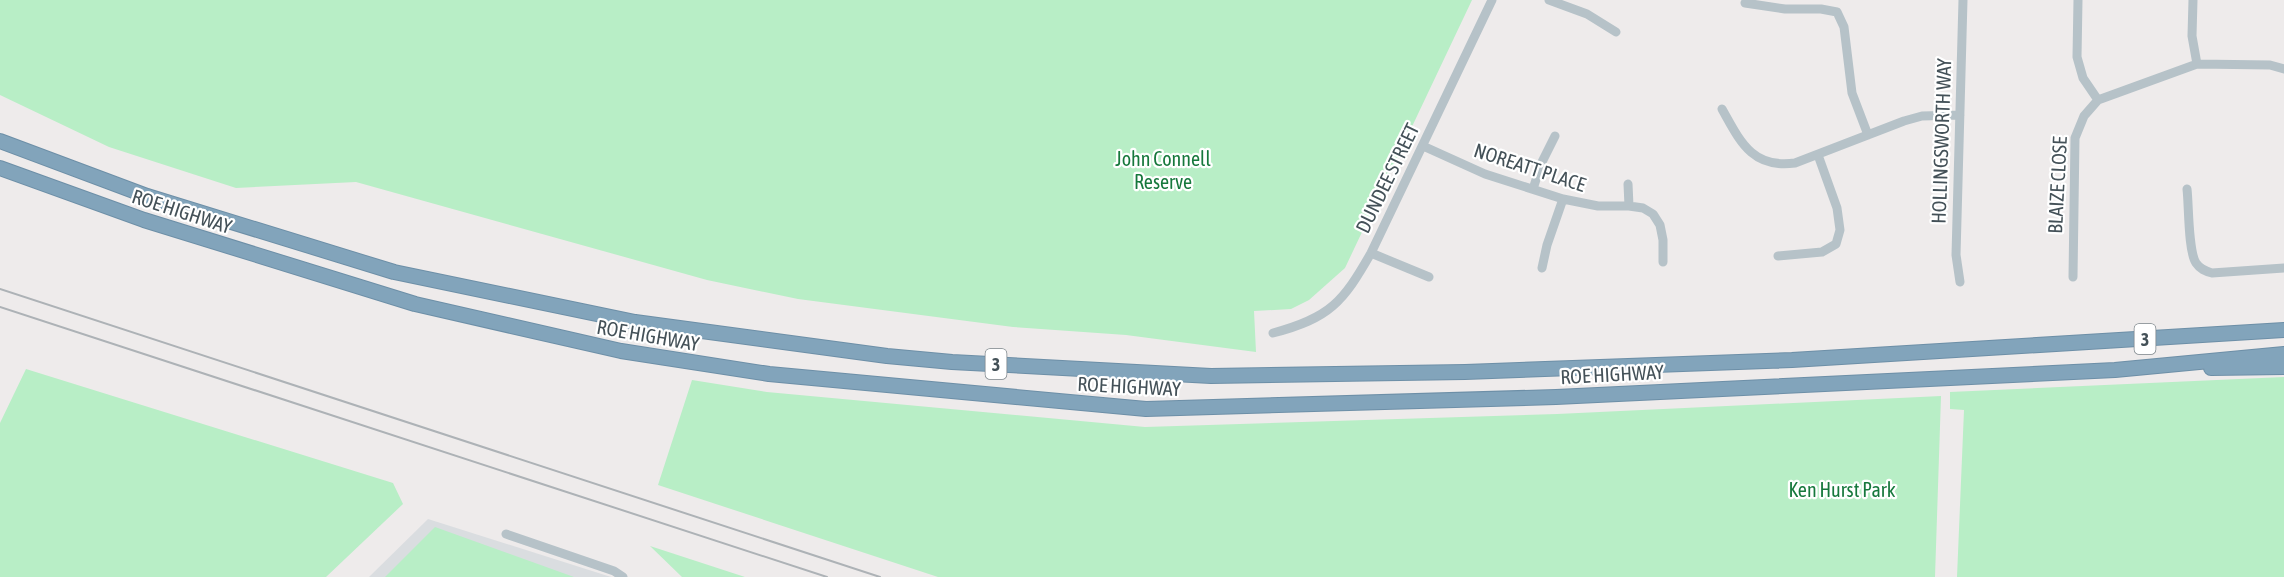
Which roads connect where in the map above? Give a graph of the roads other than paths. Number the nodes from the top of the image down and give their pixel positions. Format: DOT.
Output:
graph roads {
  1 [pos="1492,0"];
  2 [pos="1549,0"];
  3 [pos="1963,0"];
  4 [pos="2078,0"];
  5 [pos="2193,0"];
  6 [pos="1745,3"];
  7 [pos="1616,32"];
  8 [pos="2198,64"];
  9 [pos="2284,69"];
  10 [pos="2098,100"];
  11 [pos="1722,109"];
  12 [pos="1960,115"];
  13 [pos="1868,135"];
  14 [pos="1555,136"];
  15 [pos="0,141"];
  16 [pos="1423,146"];
  17 [pos="1818,155"];
  18 [pos="0,168"];
  19 [pos="1628,184"];
  20 [pos="1533,189"];
  21 [pos="2187,189"];
  22 [pos="1563,199"];
  23 [pos="1629,206"];
  24 [pos="1371,253"];
  25 [pos="1778,256"];
  26 [pos="1663,262"];
  27 [pos="1542,268"];
  28 [pos="2284,268"];
  29 [pos="1429,277"];
  30 [pos="2073,277"];
  31 [pos="1960,282"];
  32 [pos="2284,329"];
  33 [pos="1274,333"];
  34 [pos="2284,354"];
  35 [pos="2284,367"];
  36 [pos="2115,370"];
  37 [pos="506,534"];
  38 [pos="623,577"];
  1 -- 16 [label="street, DUNDEE STREET"];
  2 -- 7 [label="street"];
  3 -- 12 [label="street, HOLLINGSWORTH WAY"];
  4 -- 10 [label="street"];
  5 -- 8 [label="street"];
  6 -- 13 [label="street"];
  8 -- 9 [label="street"];
  8 -- 10 [label="street"];
  10 -- 30 [label="street, BLAIZE CLOSE"];
  11 -- 17 [label="street"];
  12 -- 13 [label="street"];
  12 -- 31 [label="street, HOLLINGSWORTH WAY"];
  13 -- 17 [label="street"];
  14 -- 20 [label="street"];
  15 -- 32 [label="highway, ROE HIGHWAY / 3"];
  16 -- 20 [label="street, NOREATT PLACE"];
  16 -- 24 [label="street, DUNDEE STREET"];
  17 -- 25 [label="street"];
  18 -- 36 [label="highway, ROE HIGHWAY / 3"];
  19 -- 23 [label="street"];
  20 -- 22 [label="street, NOREATT PLACE"];
  21 -- 28 [label="street"];
  22 -- 23 [label="street, NOREATT PLACE"];
  22 -- 27 [label="street"];
  23 -- 26 [label="street, NOREATT PLACE"];
  24 -- 29 [label="street"];
  24 -- 33 [label="street, DUNDEE STREET"];
  34 -- 36 [label="highway, ROE HIGHWAY / 3"];
  35 -- 36 [label="highway"];
  37 -- 38 [label="street"];
}
